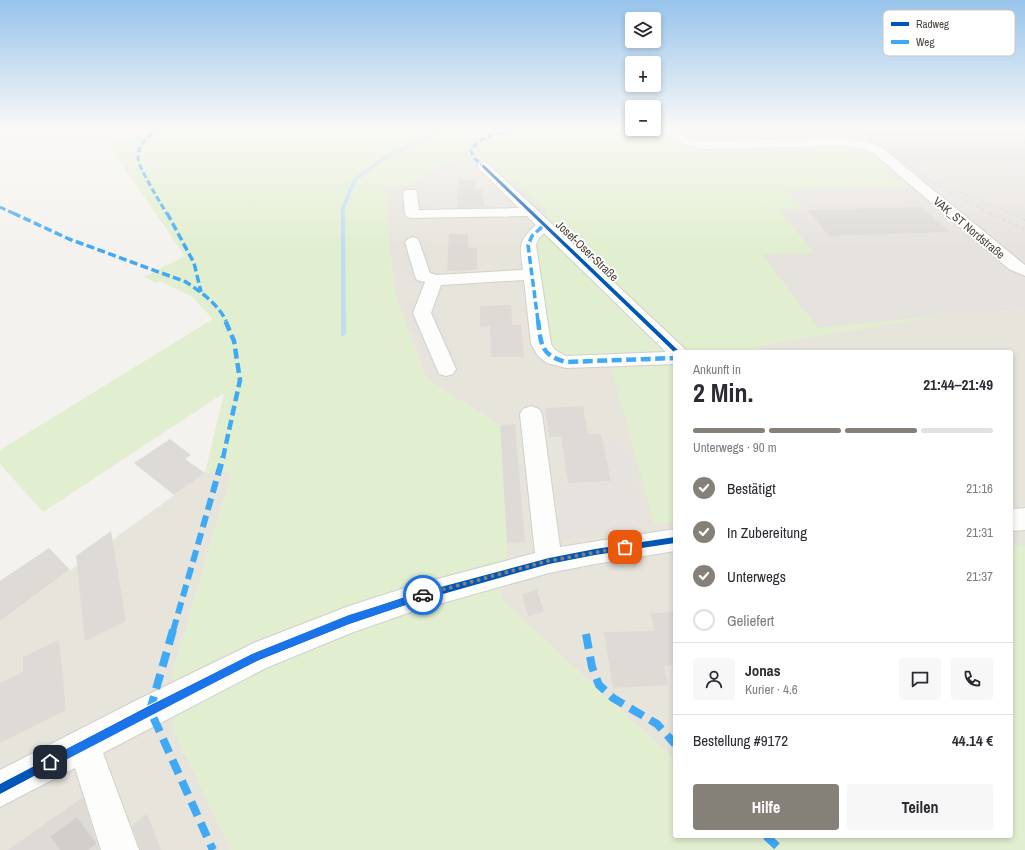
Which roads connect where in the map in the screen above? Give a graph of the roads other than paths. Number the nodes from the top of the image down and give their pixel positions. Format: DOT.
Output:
graph roads {
  1 [pos="486,169"];
  2 [pos="899,169"];
  3 [pos="410,193"];
  4 [pos="531,212"];
  5 [pos="544,225"];
  6 [pos="413,242"];
  7 [pos="1025,271"];
  8 [pos="531,275"];
  9 [pos="434,280"];
  10 [pos="675,350"];
  11 [pos="673,358"];
  12 [pos="446,369"];
  13 [pos="531,414"];
  14 [pos="1025,519"];
  15 [pos="1013,520"];
  16 [pos="673,540"];
  17 [pos="548,561"];
  18 [pos="84,745"];
  19 [pos="0,789"];
  20 [pos="120,850"];
  1 -- 4 [label="street, Josef-Oser-Straße"];
  2 -- 7 [label="street, VAK_ST Nordstraße"];
  3 -- 4 [label="street"];
  4 -- 5 [label="street, Josef-Oser-Straße"];
  5 -- 8 [label="street"];
  5 -- 10 [label="street, Josef-Oser-Straße"];
  6 -- 9 [label="street"];
  8 -- 9 [label="street"];
  8 -- 11 [label="street"];
  9 -- 12 [label="street"];
  13 -- 17 [label="street"];
  14 -- 15 [label="street"];
  16 -- 17 [label="street"];
  17 -- 18 [label="street"];
  18 -- 19 [label="street"];
  18 -- 20 [label="street"];
}
